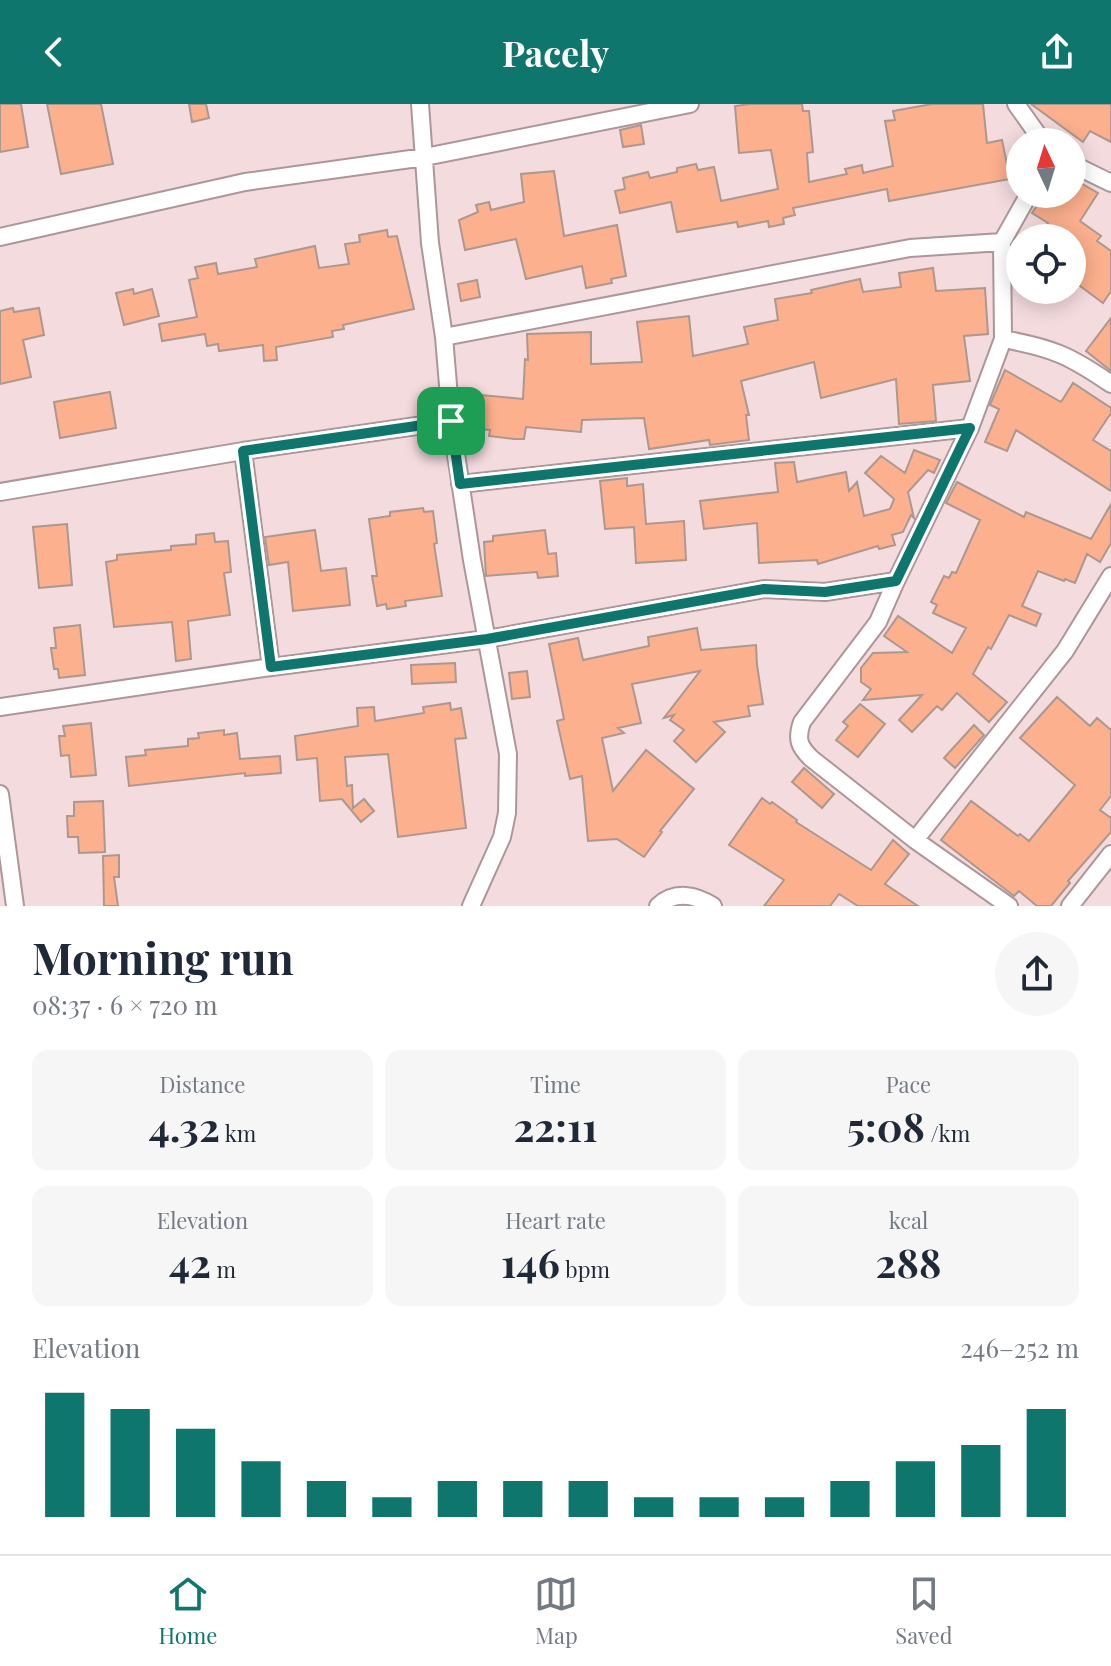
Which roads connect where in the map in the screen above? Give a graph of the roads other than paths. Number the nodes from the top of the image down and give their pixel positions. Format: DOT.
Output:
graph roads {
  1 [pos="420,104"];
  2 [pos="690,104"];
  3 [pos="1016,104"];
  4 [pos="1033,128"];
  5 [pos="425,157"];
  6 [pos="1086,171"];
  7 [pos="1111,183"];
  8 [pos="1021,208"];
  9 [pos="0,237"];
  10 [pos="1002,242"];
  11 [pos="444,337"];
  12 [pos="1003,339"];
  13 [pos="1111,384"];
  14 [pos="451,421"];
  15 [pos="970,428"];
  16 [pos="243,451"];
  17 [pos="460,484"];
  18 [pos="0,492"];
  19 [pos="1111,576"];
  20 [pos="896,581"];
  21 [pos="487,639"];
  22 [pos="271,667"];
  23 [pos="0,707"];
  24 [pos="0,794"];
  25 [pos="915,840"];
  26 [pos="1111,854"];
  27 [pos="15,906"];
  28 [pos="471,906"];
  29 [pos="658,906"];
  30 [pos="713,906"];
  31 [pos="1009,906"];
  32 [pos="1070,906"];
  1 -- 5 [label="street"];
  2 -- 5 [label="street"];
  3 -- 4 [label="street"];
  5 -- 9 [label="street"];
  5 -- 11 [label="street"];
  6 -- 7 [label="street"];
  8 -- 10 [label="street"];
  10 -- 11 [label="street"];
  10 -- 12 [label="street"];
  11 -- 14 [label="street"];
  12 -- 13 [label="street"];
  12 -- 15 [label="street"];
  14 -- 16 [label="street"];
  14 -- 17 [label="street"];
  15 -- 17 [label="street"];
  15 -- 20 [label="street"];
  16 -- 18 [label="street"];
  16 -- 22 [label="street"];
  17 -- 21 [label="street"];
  19 -- 25 [label="street"];
  20 -- 21 [label="street"];
  20 -- 25 [label="street"];
  21 -- 22 [label="street"];
  21 -- 28 [label="street"];
  22 -- 23 [label="street"];
  24 -- 27 [label="street"];
  25 -- 31 [label="street"];
  26 -- 32 [label="street"];
  29 -- 30 [label="street"];
}
